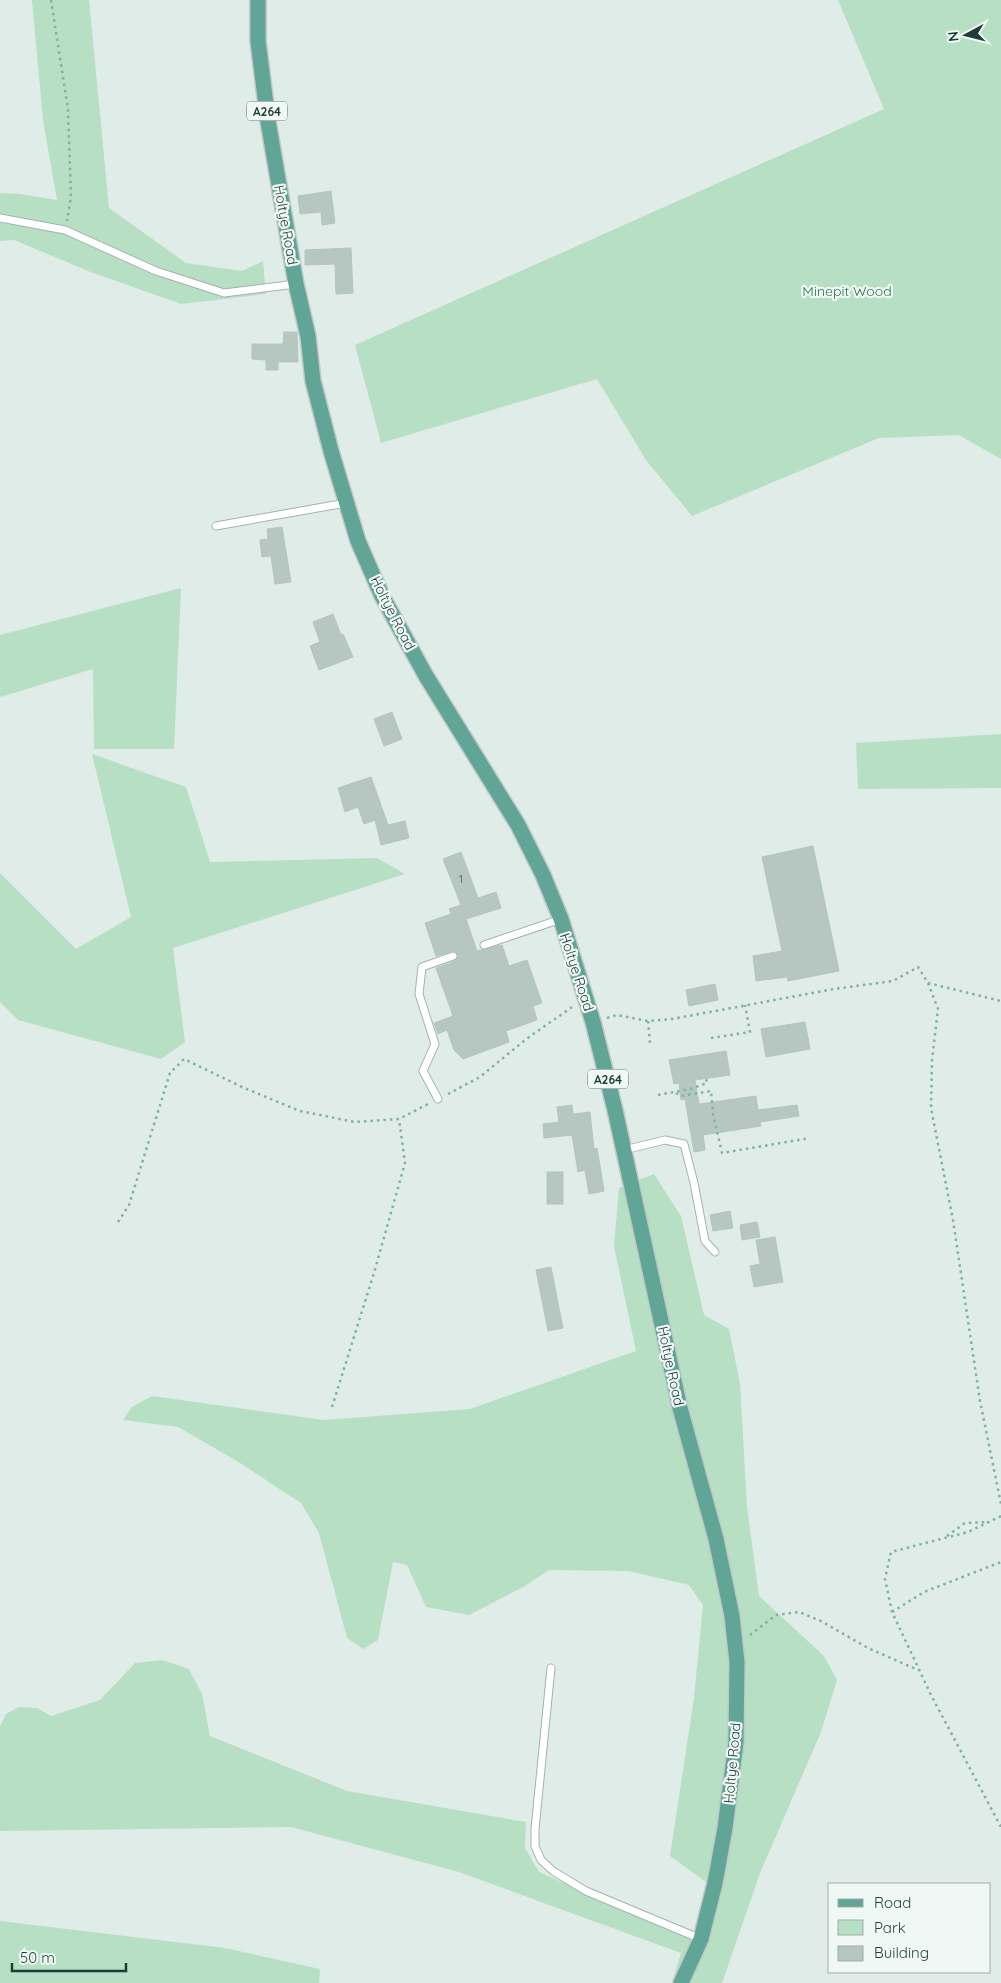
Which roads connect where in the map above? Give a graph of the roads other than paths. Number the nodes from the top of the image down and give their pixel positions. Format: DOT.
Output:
graph roads {
  1 [pos="258,0"];
  2 [pos="0,218"];
  3 [pos="296,284"];
  4 [pos="347,503"];
  5 [pos="216,526"];
  6 [pos="561,919"];
  7 [pos="484,945"];
  8 [pos="453,956"];
  9 [pos="438,1099"];
  10 [pos="624,1150"];
  11 [pos="715,1252"];
  12 [pos="552,1668"];
  13 [pos="701,1939"];
  14 [pos="681,1983"];
  1 -- 3 [label="main road, Holtye Road / A264"];
  2 -- 3 [label="lane"];
  3 -- 4 [label="main road, Holtye Road / A264"];
  4 -- 5 [label="lane"];
  4 -- 6 [label="main road, Holtye Road / A264"];
  6 -- 7 [label="lane"];
  6 -- 10 [label="main road, Holtye Road / A264"];
  8 -- 9 [label="lane"];
  10 -- 11 [label="lane"];
  10 -- 13 [label="main road, Holtye Road / A264"];
  12 -- 13 [label="lane"];
  13 -- 14 [label="main road, Holtye Road / A264"];
}
